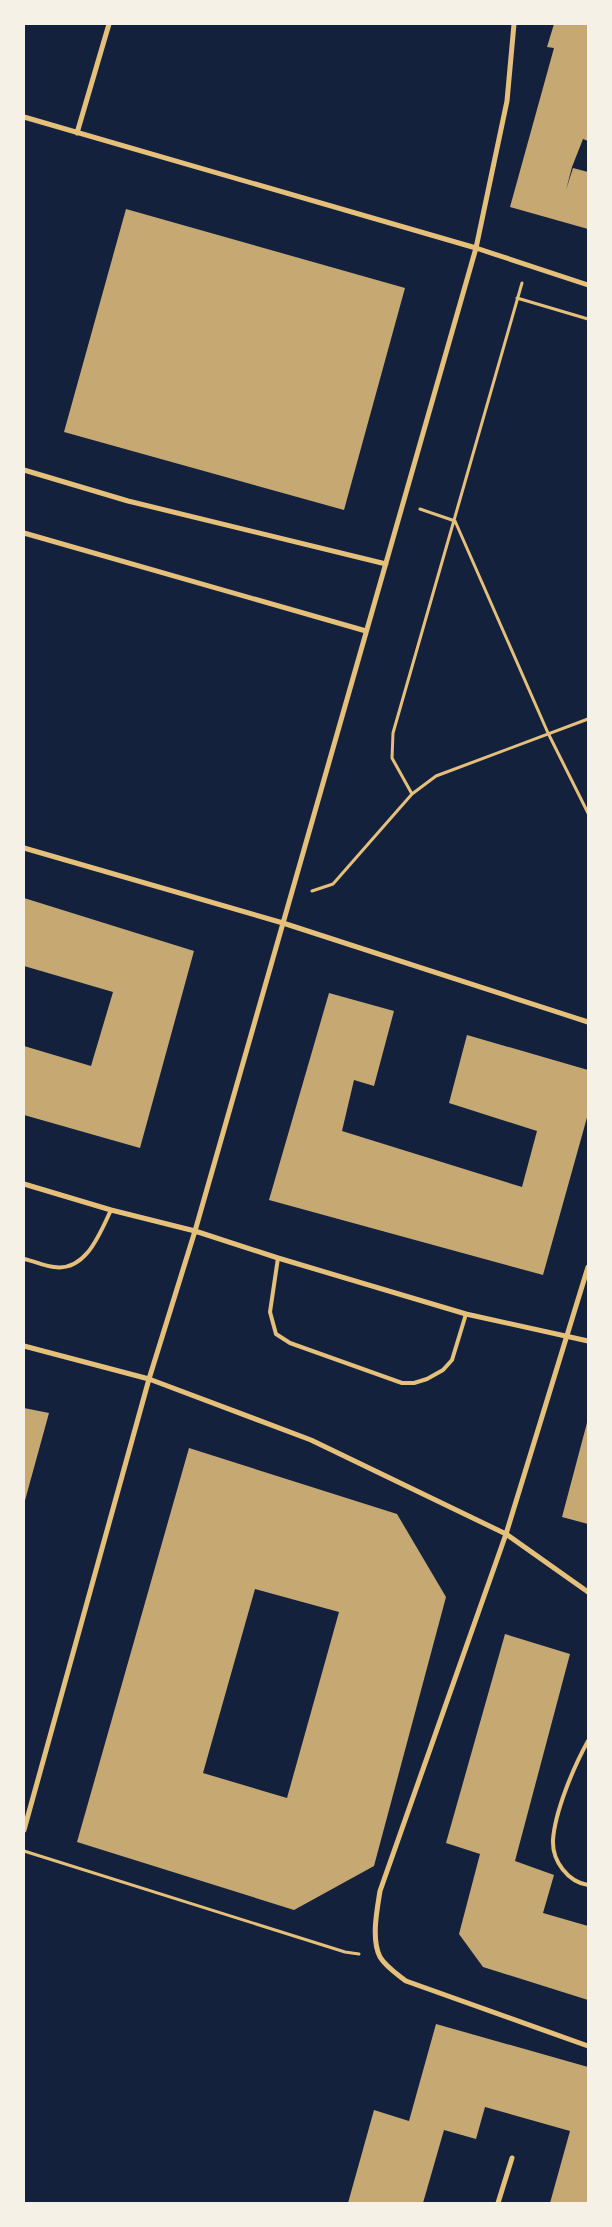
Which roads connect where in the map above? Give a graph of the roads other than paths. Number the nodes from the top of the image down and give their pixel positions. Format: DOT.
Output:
graph roads {
  1 [pos="109,24"];
  2 [pos="514,24"];
  3 [pos="24,118"];
  4 [pos="77,133"];
  5 [pos="476,248"];
  6 [pos="588,286"];
  7 [pos="24,470"];
  8 [pos="24,533"];
  9 [pos="386,564"];
  10 [pos="366,631"];
  11 [pos="24,848"];
  12 [pos="283,922"];
  13 [pos="588,1022"];
  14 [pos="24,1184"];
  15 [pos="112,1210"];
  16 [pos="195,1231"];
  17 [pos="24,1258"];
  18 [pos="278,1258"];
  19 [pos="588,1267"];
  20 [pos="466,1314"];
  21 [pos="569,1336"];
  22 [pos="588,1341"];
  23 [pos="24,1346"];
  24 [pos="149,1379"];
  25 [pos="506,1534"];
  26 [pos="588,1592"];
  27 [pos="588,1741"];
  28 [pos="24,1830"];
  29 [pos="588,1885"];
  30 [pos="588,2046"];
  31 [pos="512,2158"];
  32 [pos="498,2203"];
  1 -- 4 [label="street"];
  2 -- 5 [label="street"];
  3 -- 4 [label="street"];
  4 -- 5 [label="street"];
  5 -- 6 [label="street"];
  5 -- 9 [label="street"];
  7 -- 9 [label="street"];
  8 -- 10 [label="street"];
  9 -- 10 [label="street"];
  10 -- 12 [label="street"];
  11 -- 12 [label="street"];
  12 -- 13 [label="street"];
  12 -- 16 [label="street"];
  14 -- 15 [label="street"];
  15 -- 16 [label="street"];
  15 -- 17 [label="lane"];
  16 -- 18 [label="street"];
  16 -- 24 [label="street"];
  18 -- 20 [label="street"];
  18 -- 20 [label="lane"];
  19 -- 21 [label="street"];
  20 -- 21 [label="street"];
  21 -- 22 [label="street"];
  21 -- 25 [label="street"];
  23 -- 24 [label="street"];
  24 -- 25 [label="street"];
  24 -- 28 [label="street"];
  25 -- 26 [label="street"];
  25 -- 30 [label="street"];
  27 -- 29 [label="lane"];
  31 -- 32 [label="street"];
}
